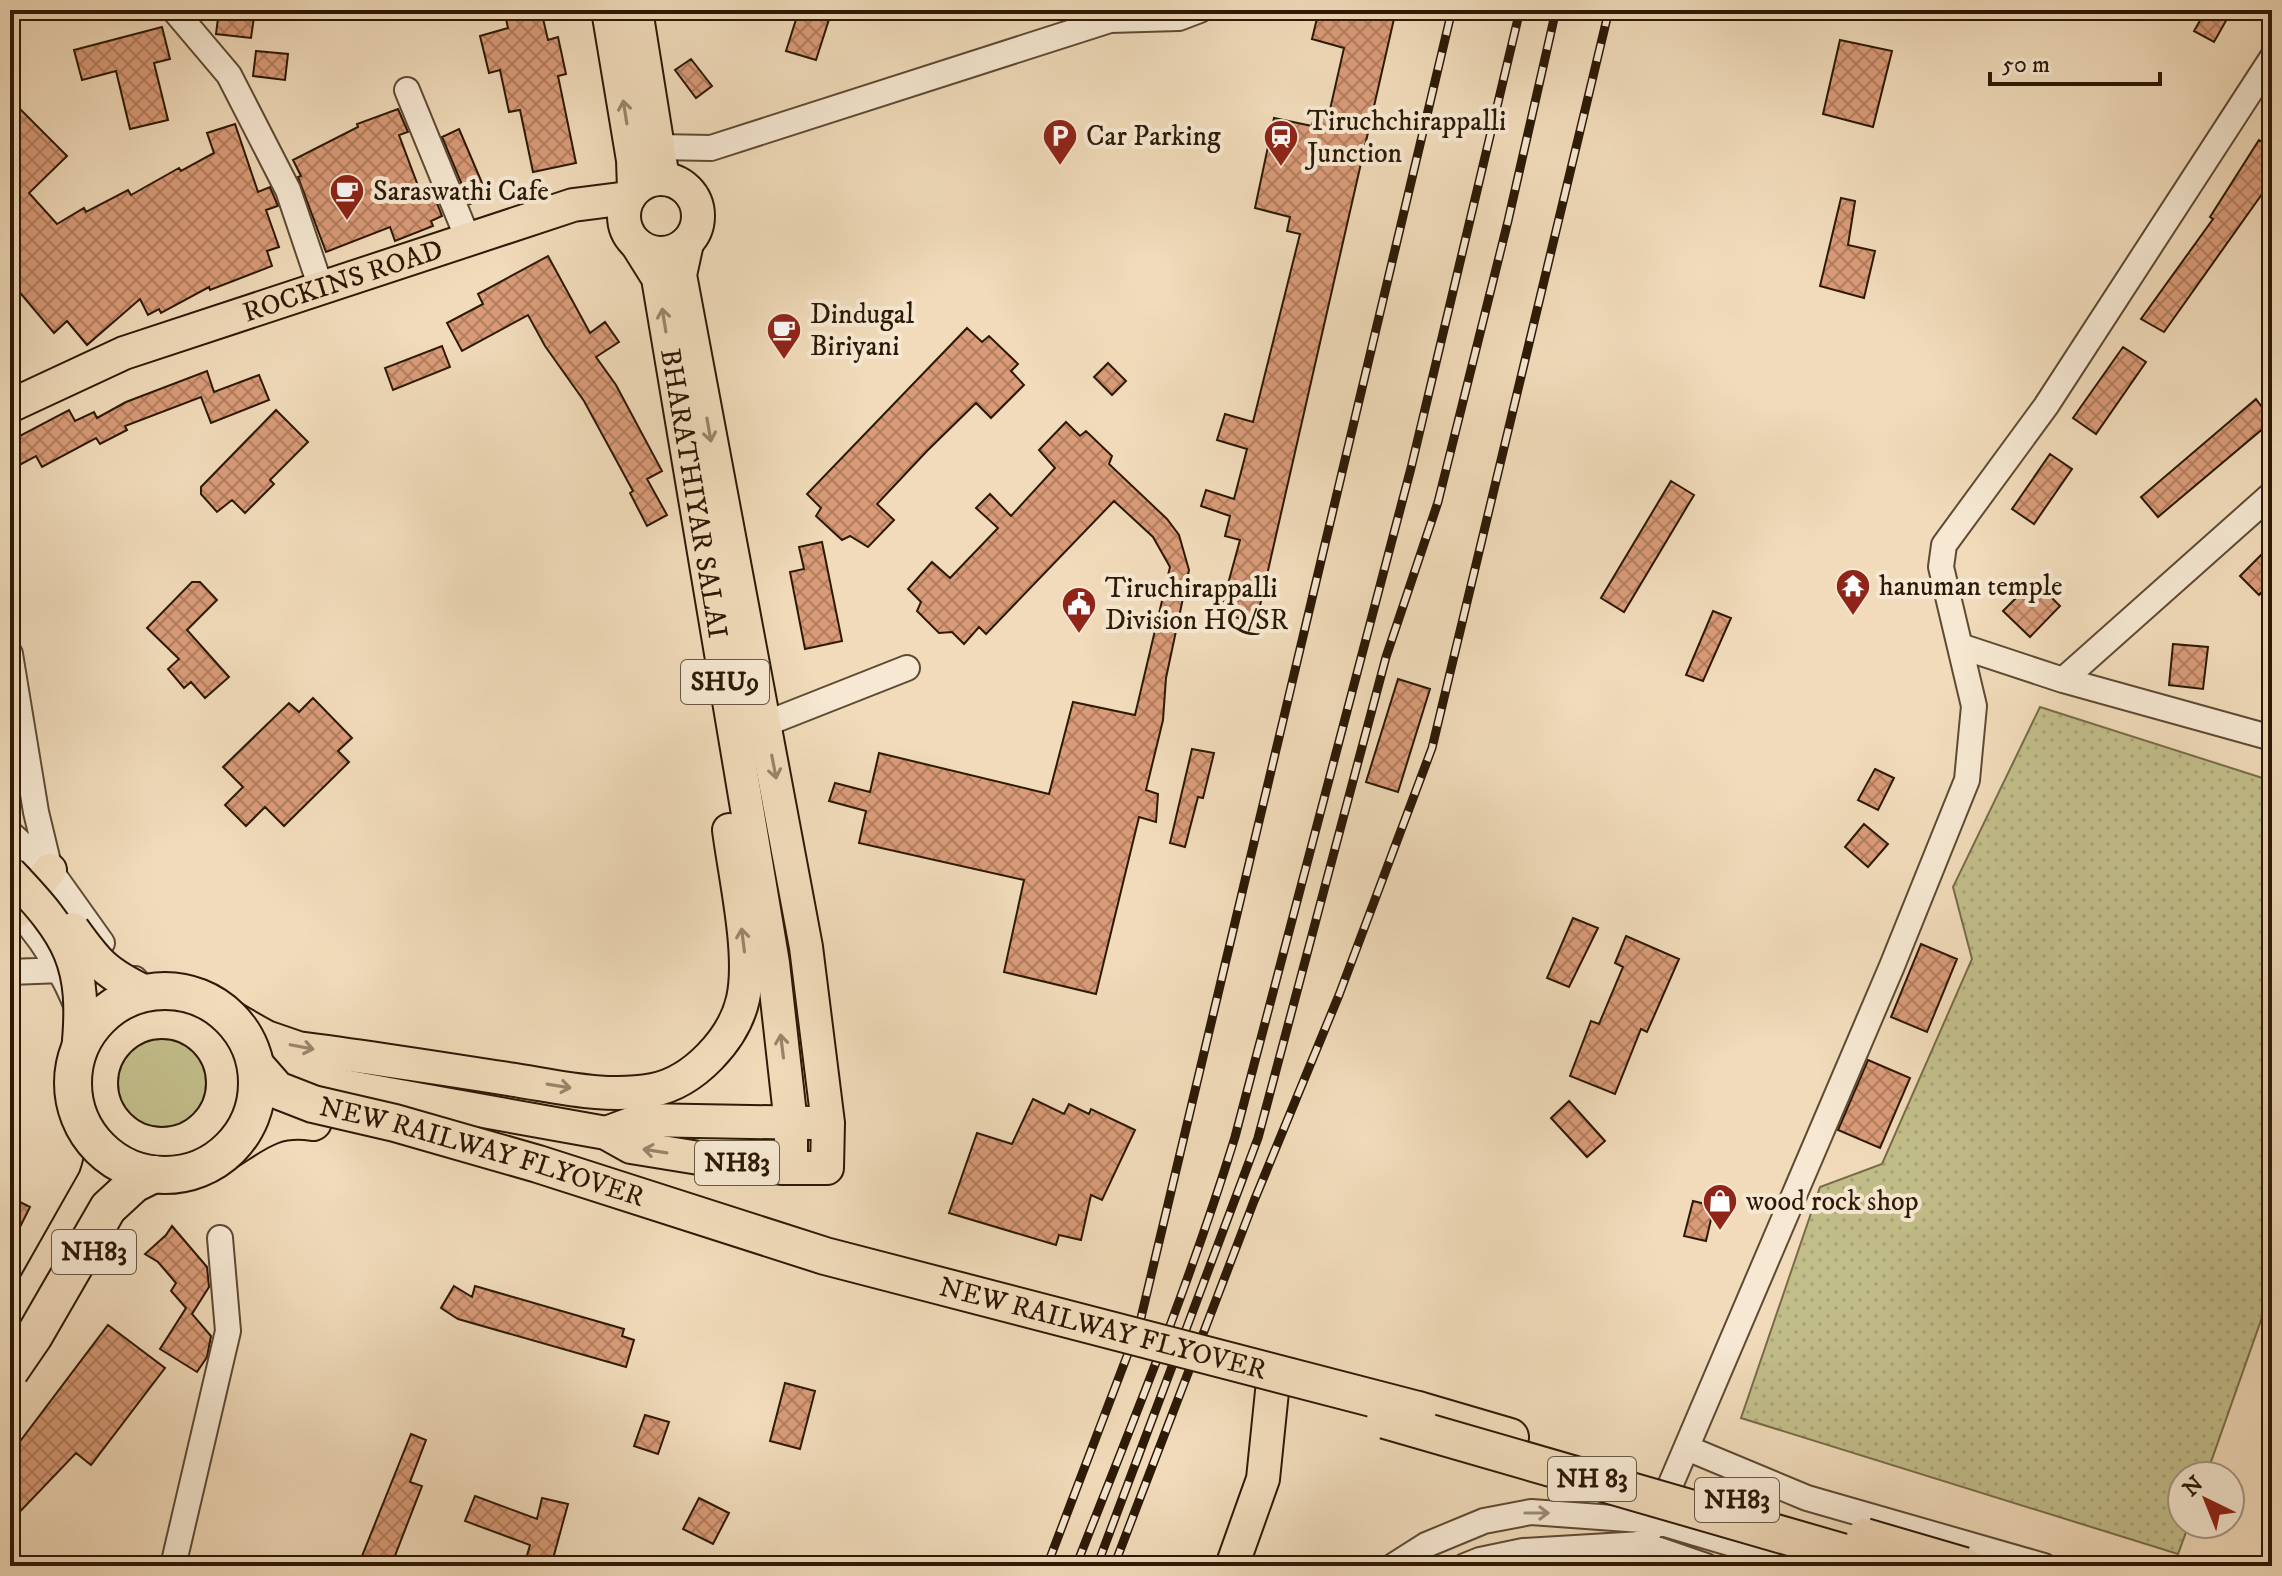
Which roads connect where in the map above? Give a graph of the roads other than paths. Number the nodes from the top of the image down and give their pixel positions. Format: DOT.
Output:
graph roads {
  1 [pos="174,10"];
  2 [pos="608,10"];
  3 [pos="636,10"];
  4 [pos="1191,11"];
  5 [pos="2272,58"];
  6 [pos="407,90"];
  7 [pos="658,147"];
  8 [pos="637,207"];
  9 [pos="468,239"];
  10 [pos="687,243"];
  11 [pos="321,288"];
  12 [pos="65,382"];
  13 [pos="10,406"];
  14 [pos="2272,494"];
  15 [pos="1960,646"];
  16 [pos="10,654"];
  17 [pos="907,668"];
  18 [pos="2063,680"];
  19 [pos="765,724"];
  20 [pos="2272,738"];
  21 [pos="735,747"];
  22 [pos="10,833"];
  23 [pos="10,852"];
  24 [pos="50,870"];
  25 [pos="10,873"];
  26 [pos="14,907"];
  27 [pos="62,970"];
  28 [pos="10,972"];
  29 [pos="145,992"];
  30 [pos="203,1025"];
  31 [pos="256,1066"];
  32 [pos="93,1072"];
  33 [pos="310,1080"];
  34 [pos="828,1123"];
  35 [pos="791,1124"];
  36 [pos="87,1133"];
  37 [pos="606,1133"];
  38 [pos="212,1134"];
  39 [pos="791,1168"];
  40 [pos="154,1174"];
  41 [pos="220,1238"];
  42 [pos="10,1329"];
  43 [pos="10,1349"];
  44 [pos="10,1371"];
  45 [pos="1284,1384"];
  46 [pos="10,1391"];
  47 [pos="1687,1448"];
  48 [pos="1655,1521"];
  49 [pos="1642,1544"];
  50 [pos="173,1566"];
  51 [pos="1232,1566"];
  52 [pos="1250,1566"];
  53 [pos="1393,1566"];
  54 [pos="1465,1566"];
  55 [pos="1706,1566"];
  56 [pos="1807,1566"];
  57 [pos="1890,1566"];
  58 [pos="1964,1566"];
  59 [pos="2044,1566"];
  1 -- 11 [label="street"];
  8 -- 2 [label="main road, BHARATHIYAR SALAI / SHU9, one-way"];
  3 -- 7 [label="main road, BHARATHIYAR SALAI / SHU9"];
  4 -- 7 [label="street"];
  5 -- 15 [label="street"];
  6 -- 9 [label="street"];
  7 -- 8 [label="main road, BHARATHIYAR SALAI / SHU9"];
  8 -- 9 [label="main road, ROCKINS ROAD"];
  8 -- 10 [label="main road"];
  8 -- 10 [label="main road, SHU9"];
  8 -- 12 [label="main road, ROCKINS ROAD"];
  21 -- 8 [label="main road, BHARATHIYAR SALAI / SHU9, one-way"];
  9 -- 11 [label="main road, ROCKINS ROAD"];
  10 -- 19 [label="main road, BHARATHIYAR SALAI / SHU9, one-way"];
  11 -- 12 [label="main road, ROCKINS ROAD"];
  12 -- 13 [label="main road, ROCKINS ROAD"];
  14 -- 18 [label="street"];
  15 -- 18 [label="street"];
  15 -- 47 [label="street"];
  16 -- 24 [label="street"];
  17 -- 19 [label="street"];
  18 -- 20 [label="street"];
  19 -- 34 [label="main road, BHARATHIYAR SALAI / SHU9, one-way"];
  30 -- 21 [label="main road, one-way"];
  35 -- 21 [label="main road, BHARATHIYAR SALAI / SHU9, one-way"];
  22 -- 24 [label="street"];
  23 -- 29 [label="main road, bridge"];
  24 -- 26 [label="main road"];
  24 -- 30 [label="street"];
  25 -- 32 [label="main road, bridge"];
  26 -- 27 [label="street"];
  27 -- 28 [label="street"];
  27 -- 32 [label="street"];
  29 -- 30 [label="highway, bridge"];
  29 -- 32 [label="highway, bridge"];
  30 -- 31 [label="highway, bridge"];
  30 -- 32 [label="main road"];
  30 -- 33 [label="main road"];
  30 -- 38 [label="main road"];
  31 -- 38 [label="highway, bridge"];
  31 -- 45 [label="highway, NEW RAILWAY FLYOVER, bridge"];
  32 -- 36 [label="highway, bridge"];
  32 -- 38 [label="main road"];
  32 -- 42 [label="main road"];
  33 -- 37 [label="main road"];
  33 -- 38 [label="main road"];
  34 -- 35 [label="main road"];
  34 -- 39 [label="main road, NH83"];
  35 -- 37 [label="main road"];
  35 -- 39 [label="main road, BHARATHIYAR SALAI"];
  36 -- 40 [label="highway, bridge"];
  36 -- 43 [label="highway, NH83"];
  39 -- 37 [label="main road, NH83, one-way"];
  38 -- 40 [label="highway, NEW RAILWAY FLYOVER, bridge"];
  38 -- 45 [label="highway, NEW RAILWAY FLYOVER, bridge"];
  38 -- 46 [label="main road, NH83"];
  40 -- 44 [label="highway, bridge"];
  41 -- 50 [label="street"];
  45 -- 51 [label="main road"];
  45 -- 52 [label="main road"];
  45 -- 57 [label="highway, NEW RAILWAY FLYOVER / NH 83, bridge"];
  45 -- 58 [label="highway, NEW RAILWAY FLYOVER / NH83, bridge"];
  47 -- 48 [label="street"];
  47 -- 59 [label="street"];
  48 -- 49 [label="street"];
  53 -- 48 [label="street, one-way"];
  48 -- 56 [label="street"];
  49 -- 54 [label="street"];
  49 -- 55 [label="street"];
}
